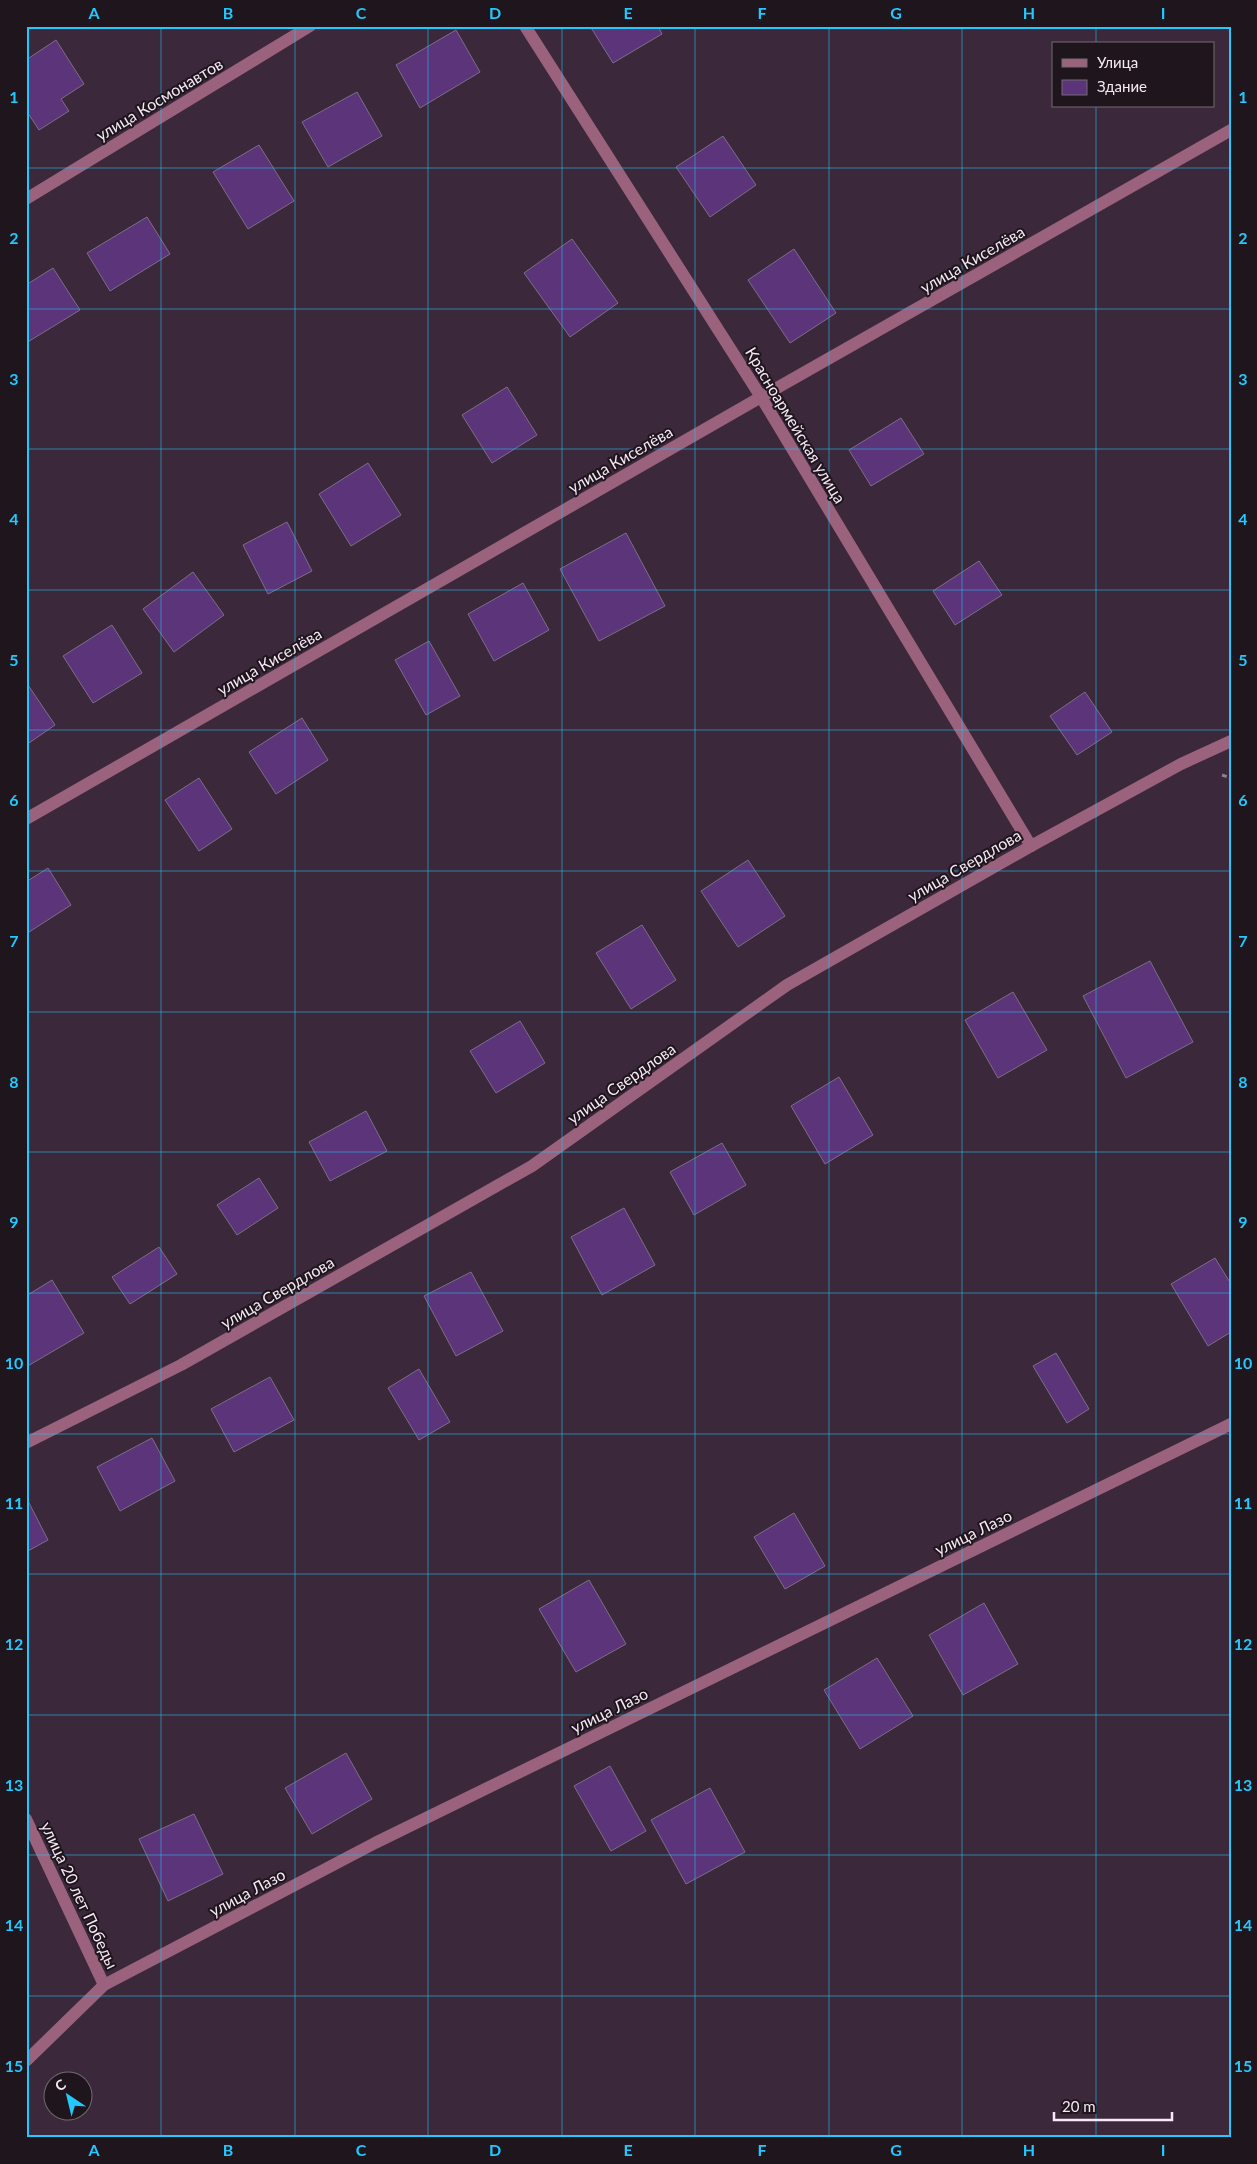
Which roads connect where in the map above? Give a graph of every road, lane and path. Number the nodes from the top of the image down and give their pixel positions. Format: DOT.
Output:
graph roads {
  1 [pos="310,26"];
  2 [pos="525,26"];
  3 [pos="1231,130"];
  4 [pos="26,199"];
  5 [pos="761,397"];
  6 [pos="1231,741"];
  7 [pos="26,819"];
  8 [pos="1031,846"];
  9 [pos="1231,1424"];
  10 [pos="26,1443"];
  11 [pos="26,1820"];
  12 [pos="104,1985"];
  13 [pos="26,2061"];
  1 -- 4 [label="street, улица Космонавтов"];
  2 -- 5 [label="street, Красноармейская улица"];
  3 -- 5 [label="street, улица Киселёва"];
  5 -- 7 [label="street, улица Киселёва"];
  5 -- 8 [label="street, Красноармейская улица"];
  6 -- 8 [label="street, улица Свердлова"];
  8 -- 10 [label="street, улица Свердлова"];
  9 -- 12 [label="street, улица Лазо"];
  11 -- 12 [label="street, улица 20 лет Победы"];
  12 -- 13 [label="street, улица Лазо"];
}
